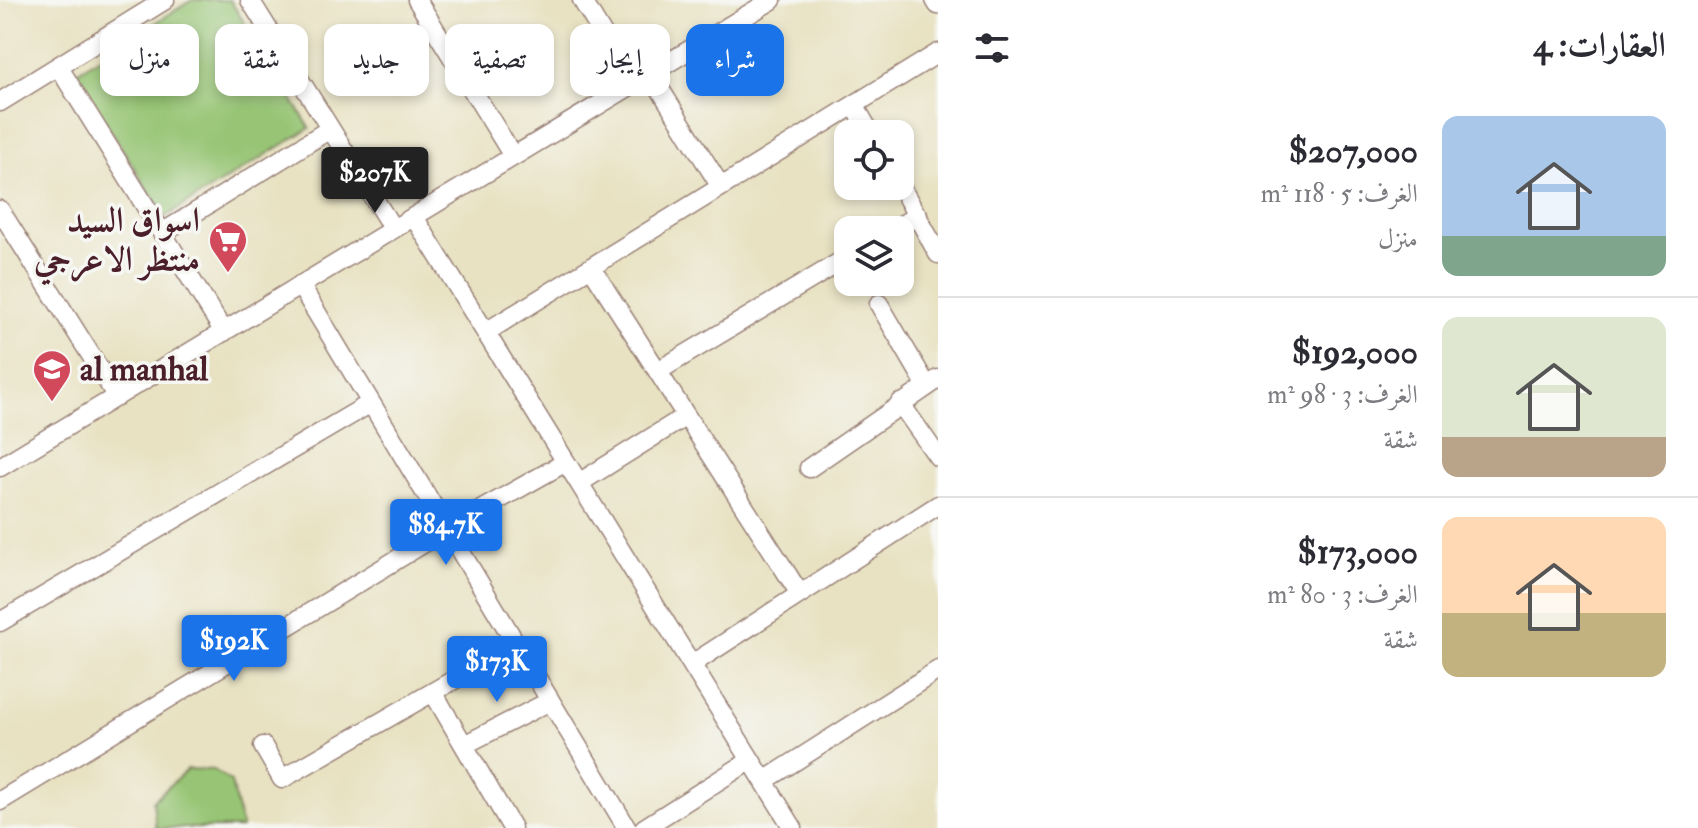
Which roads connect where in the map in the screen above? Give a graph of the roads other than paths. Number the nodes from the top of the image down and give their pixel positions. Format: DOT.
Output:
graph roads {
  1 [pos="165,0"];
  2 [pos="250,0"];
  3 [pos="417,0"];
  4 [pos="582,0"];
  5 [pos="772,0"];
  6 [pos="935,0"];
  7 [pos="938,5"];
  8 [pos="597,24"];
  9 [pos="938,53"];
  10 [pos="670,61"];
  11 [pos="58,66"];
  12 [pos="613,96"];
  13 [pos="664,96"];
  14 [pos="0,102"];
  15 [pos="854,105"];
  16 [pos="863,120"];
  17 [pos="330,129"];
  18 [pos="513,156"];
  19 [pos="721,187"];
  20 [pos="909,200"];
  21 [pos="0,210"];
  22 [pos="918,215"];
  23 [pos="414,217"];
  24 [pos="914,217"];
  25 [pos="393,229"];
  26 [pos="162,233"];
  27 [pos="938,254"];
  28 [pos="834,265"];
  29 [pos="591,267"];
  30 [pos="300,285"];
  31 [pos="879,304"];
  32 [pos="224,332"];
  33 [pos="486,332"];
  34 [pos="658,371"];
  35 [pos="933,383"];
  36 [pos="117,397"];
  37 [pos="371,403"];
  38 [pos="900,403"];
  39 [pos="686,416"];
  40 [pos="938,457"];
  41 [pos="566,462"];
  42 [pos="0,467"];
  43 [pos="809,468"];
  44 [pos="579,483"];
  45 [pos="938,505"];
  46 [pos="447,529"];
  47 [pos="800,594"];
  48 [pos="0,622"];
  49 [pos="516,644"];
  50 [pos="692,664"];
  51 [pos="938,670"];
  52 [pos="433,692"];
  53 [pos="550,701"];
  54 [pos="464,745"];
  55 [pos="263,746"];
  56 [pos="751,760"];
  57 [pos="764,781"];
  58 [pos="0,801"];
  59 [pos="512,828"];
  60 [pos="627,828"];
  61 [pos="644,828"];
  62 [pos="793,828"];
  1 -- 11 [label="street"];
  2 -- 17 [label="street"];
  3 -- 18 [label="street"];
  4 -- 8 [label="street"];
  5 -- 10 [label="street"];
  6 -- 7 [label="street"];
  9 -- 15 [label="street"];
  11 -- 14 [label="street"];
  11 -- 26 [label="street"];
  12 -- 18 [label="street"];
  13 -- 19 [label="street"];
  15 -- 16 [label="street"];
  15 -- 19 [label="street"];
  17 -- 25 [label="street"];
  17 -- 26 [label="street"];
  18 -- 23 [label="street"];
  19 -- 29 [label="street"];
  20 -- 22 [label="street"];
  21 -- 36 [label="street"];
  22 -- 24 [label="street"];
  22 -- 27 [label="street"];
  23 -- 25 [label="street"];
  23 -- 33 [label="street"];
  25 -- 30 [label="street"];
  26 -- 32 [label="street"];
  28 -- 34 [label="street"];
  29 -- 33 [label="street"];
  29 -- 34 [label="street"];
  30 -- 32 [label="street"];
  30 -- 37 [label="street"];
  31 -- 35 [label="street"];
  32 -- 36 [label="street"];
  33 -- 41 [label="street"];
  34 -- 39 [label="street"];
  35 -- 38 [label="street"];
  36 -- 42 [label="street"];
  37 -- 46 [label="street"];
  37 -- 48 [label="street"];
  38 -- 40 [label="street"];
  38 -- 43 [label="street"];
  39 -- 44 [label="street"];
  39 -- 47 [label="street"];
  41 -- 44 [label="street"];
  41 -- 46 [label="street"];
  44 -- 50 [label="street"];
  45 -- 47 [label="street"];
  46 -- 49 [label="street"];
  46 -- 58 [label="street"];
  47 -- 50 [label="street"];
  49 -- 52 [label="street"];
  49 -- 53 [label="street"];
  50 -- 56 [label="street"];
  51 -- 57 [label="street"];
  52 -- 54 [label="street"];
  52 -- 55 [label="street"];
  53 -- 54 [label="street"];
  53 -- 60 [label="street"];
  54 -- 59 [label="street"];
  56 -- 57 [label="street"];
  56 -- 61 [label="street"];
  57 -- 62 [label="street"];
}
